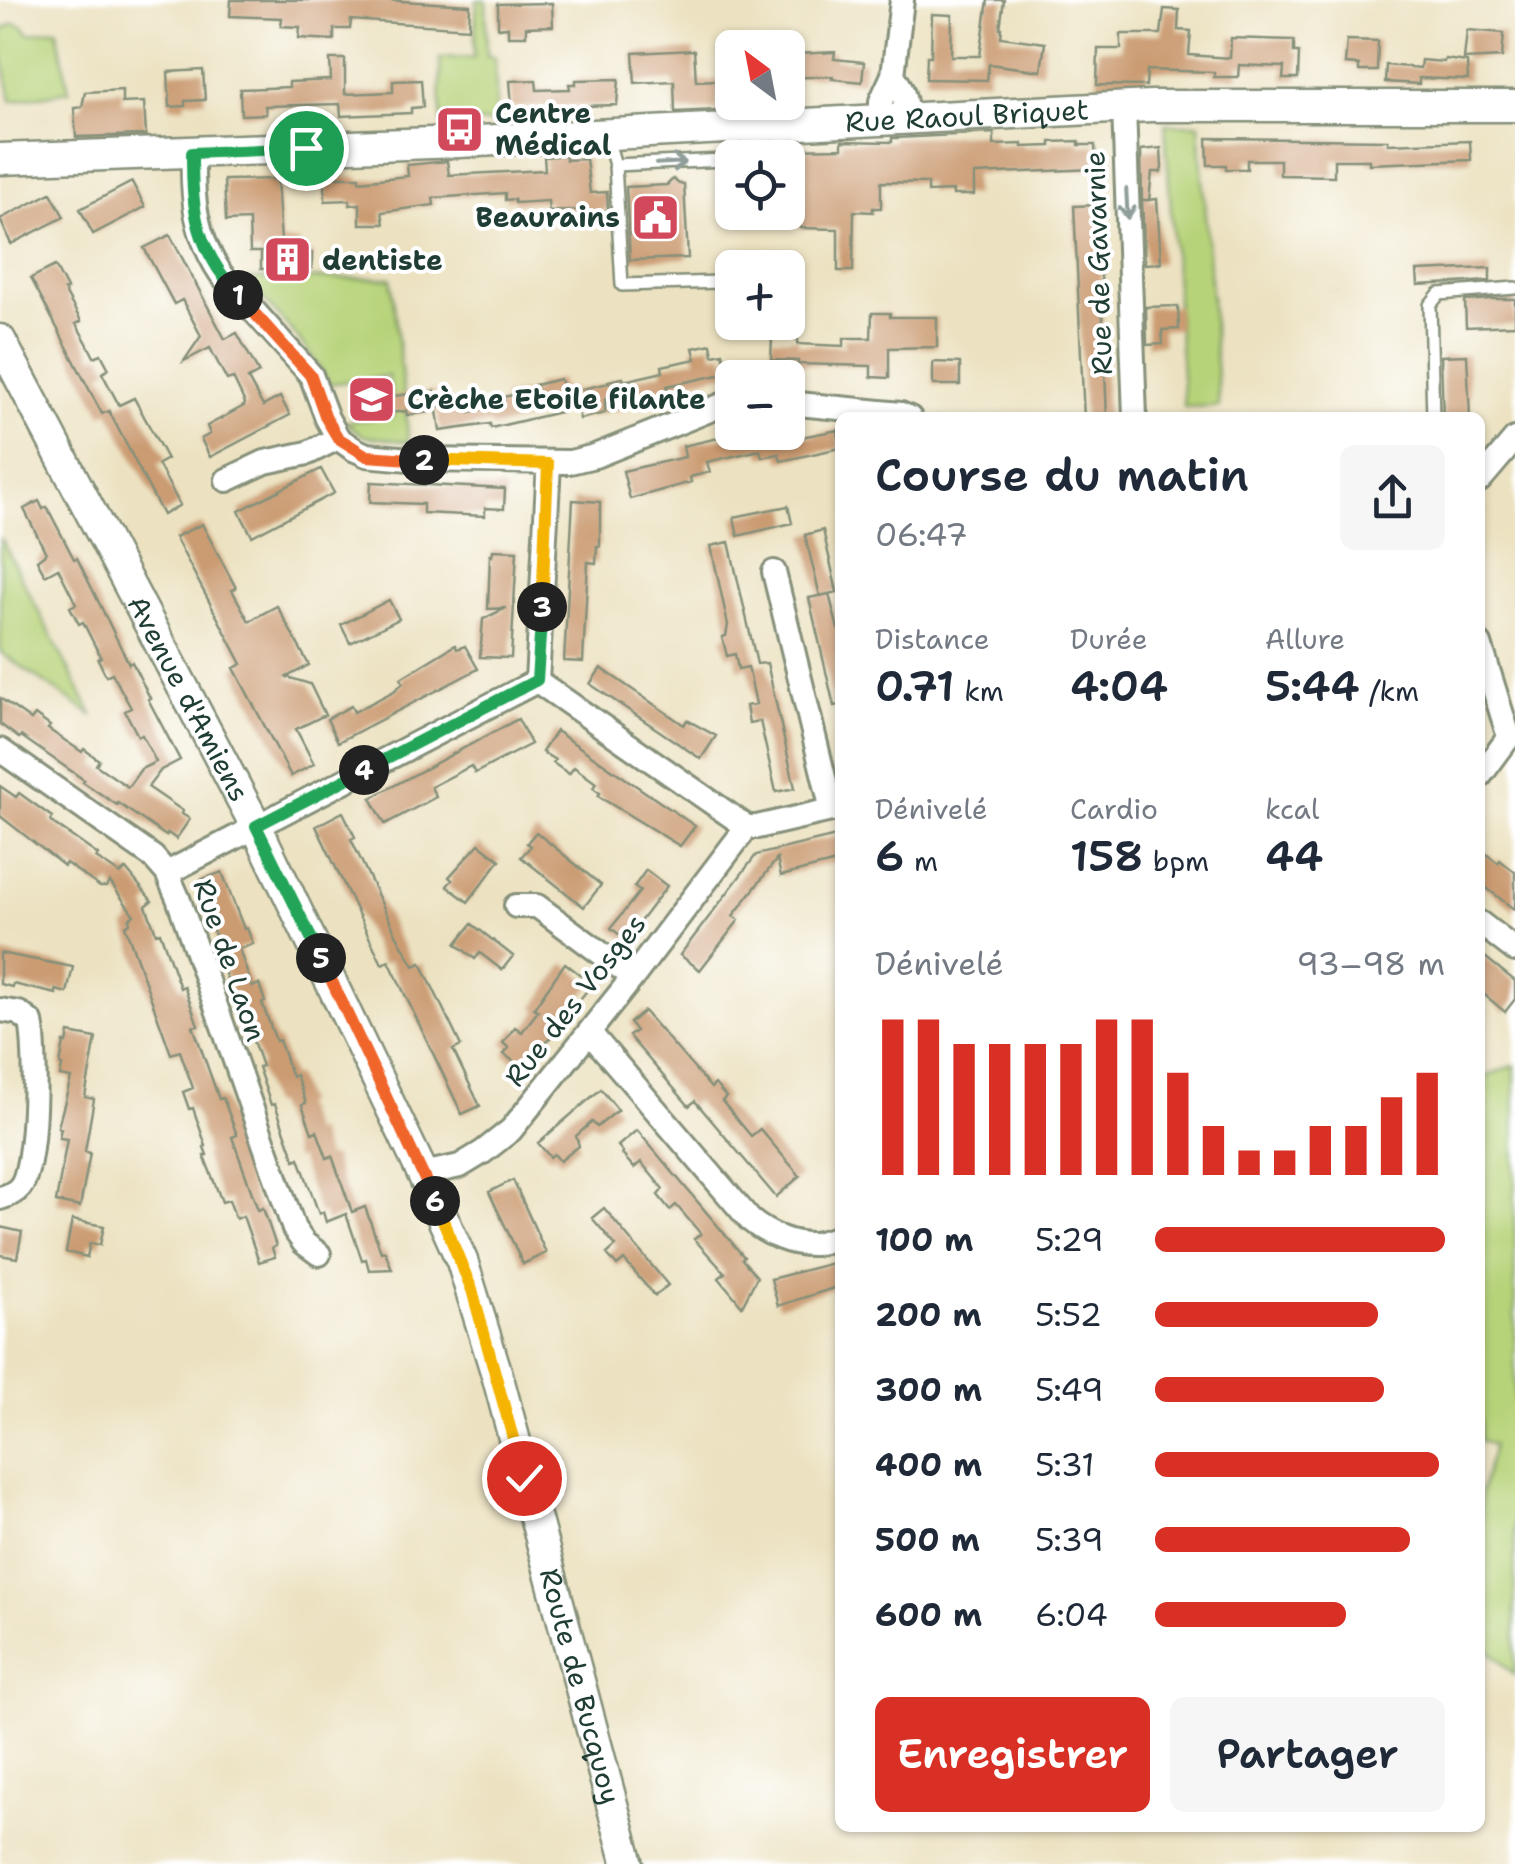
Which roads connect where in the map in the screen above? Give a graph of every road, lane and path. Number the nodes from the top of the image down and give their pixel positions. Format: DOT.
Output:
graph roads {
  1 [pos="902,0"];
  2 [pos="1515,106"];
  3 [pos="1124,107"];
  4 [pos="894,120"];
  5 [pos="736,127"];
  6 [pos="606,134"];
  7 [pos="192,153"];
  8 [pos="0,159"];
  9 [pos="615,165"];
  10 [pos="715,282"];
  11 [pos="1515,288"];
  12 [pos="0,340"];
  13 [pos="805,404"];
  14 [pos="715,408"];
  15 [pos="882,412"];
  16 [pos="1135,412"];
  17 [pos="1433,412"];
  18 [pos="338,438"];
  19 [pos="1515,438"];
  20 [pos="548,464"];
  21 [pos="1485,474"];
  22 [pos="227,480"];
  23 [pos="774,572"];
  24 [pos="537,680"];
  25 [pos="1488,692"];
  26 [pos="1512,738"];
  27 [pos="0,750"];
  28 [pos="1485,770"];
  29 [pos="835,805"];
  30 [pos="835,809"];
  31 [pos="256,826"];
  32 [pos="747,827"];
  33 [pos="167,873"];
  34 [pos="516,906"];
  35 [pos="1485,927"];
  36 [pos="1515,950"];
  37 [pos="633,977"];
  38 [pos="0,1010"];
  39 [pos="589,1032"];
  40 [pos="422,1174"];
  41 [pos="0,1198"];
  42 [pos="835,1238"];
  43 [pos="319,1254"];
  44 [pos="468,1277"];
  45 [pos="628,1864"];
  1 -- 4 [label="street"];
  2 -- 3 [label="main road, Rue Raoul Briquet"];
  3 -- 4 [label="main road, Rue Raoul Briquet"];
  3 -- 16 [label="street, Rue de Gavarnie, one-way"];
  4 -- 5 [label="main road, Rue Raoul Briquet"];
  5 -- 6 [label="main road, Rue Raoul Briquet"];
  9 -- 5 [label="lane, one-way"];
  6 -- 7 [label="main road, Rue Raoul Briquet"];
  6 -- 9 [label="lane"];
  7 -- 8 [label="main road, Rue Raoul Briquet"];
  7 -- 18 [label="street"];
  9 -- 10 [label="lane"];
  11 -- 17 [label="lane"];
  12 -- 31 [label="main road, Avenue d'Amiens"];
  13 -- 15 [label="street"];
  14 -- 20 [label="street"];
  18 -- 20 [label="street"];
  18 -- 22 [label="street"];
  19 -- 21 [label="street"];
  20 -- 24 [label="street"];
  23 -- 29 [label="street"];
  24 -- 31 [label="street"];
  24 -- 32 [label="street"];
  25 -- 26 [label="street"];
  26 -- 28 [label="street"];
  27 -- 33 [label="street, Rue de Laon"];
  30 -- 32 [label="street"];
  31 -- 33 [label="street"];
  31 -- 40 [label="main road, Avenue d'Amiens"];
  32 -- 37 [label="street, Rue des Vosges"];
  33 -- 43 [label="street, Rue de Laon"];
  34 -- 37 [label="street"];
  35 -- 36 [label="street"];
  37 -- 39 [label="street, Rue des Vosges"];
  38 -- 41 [label="street"];
  39 -- 40 [label="street, Rue des Vosges"];
  39 -- 42 [label="street"];
  40 -- 44 [label="main road, Avenue d'Amiens"];
  44 -- 45 [label="main road, Route de Bucquoy"];
}
